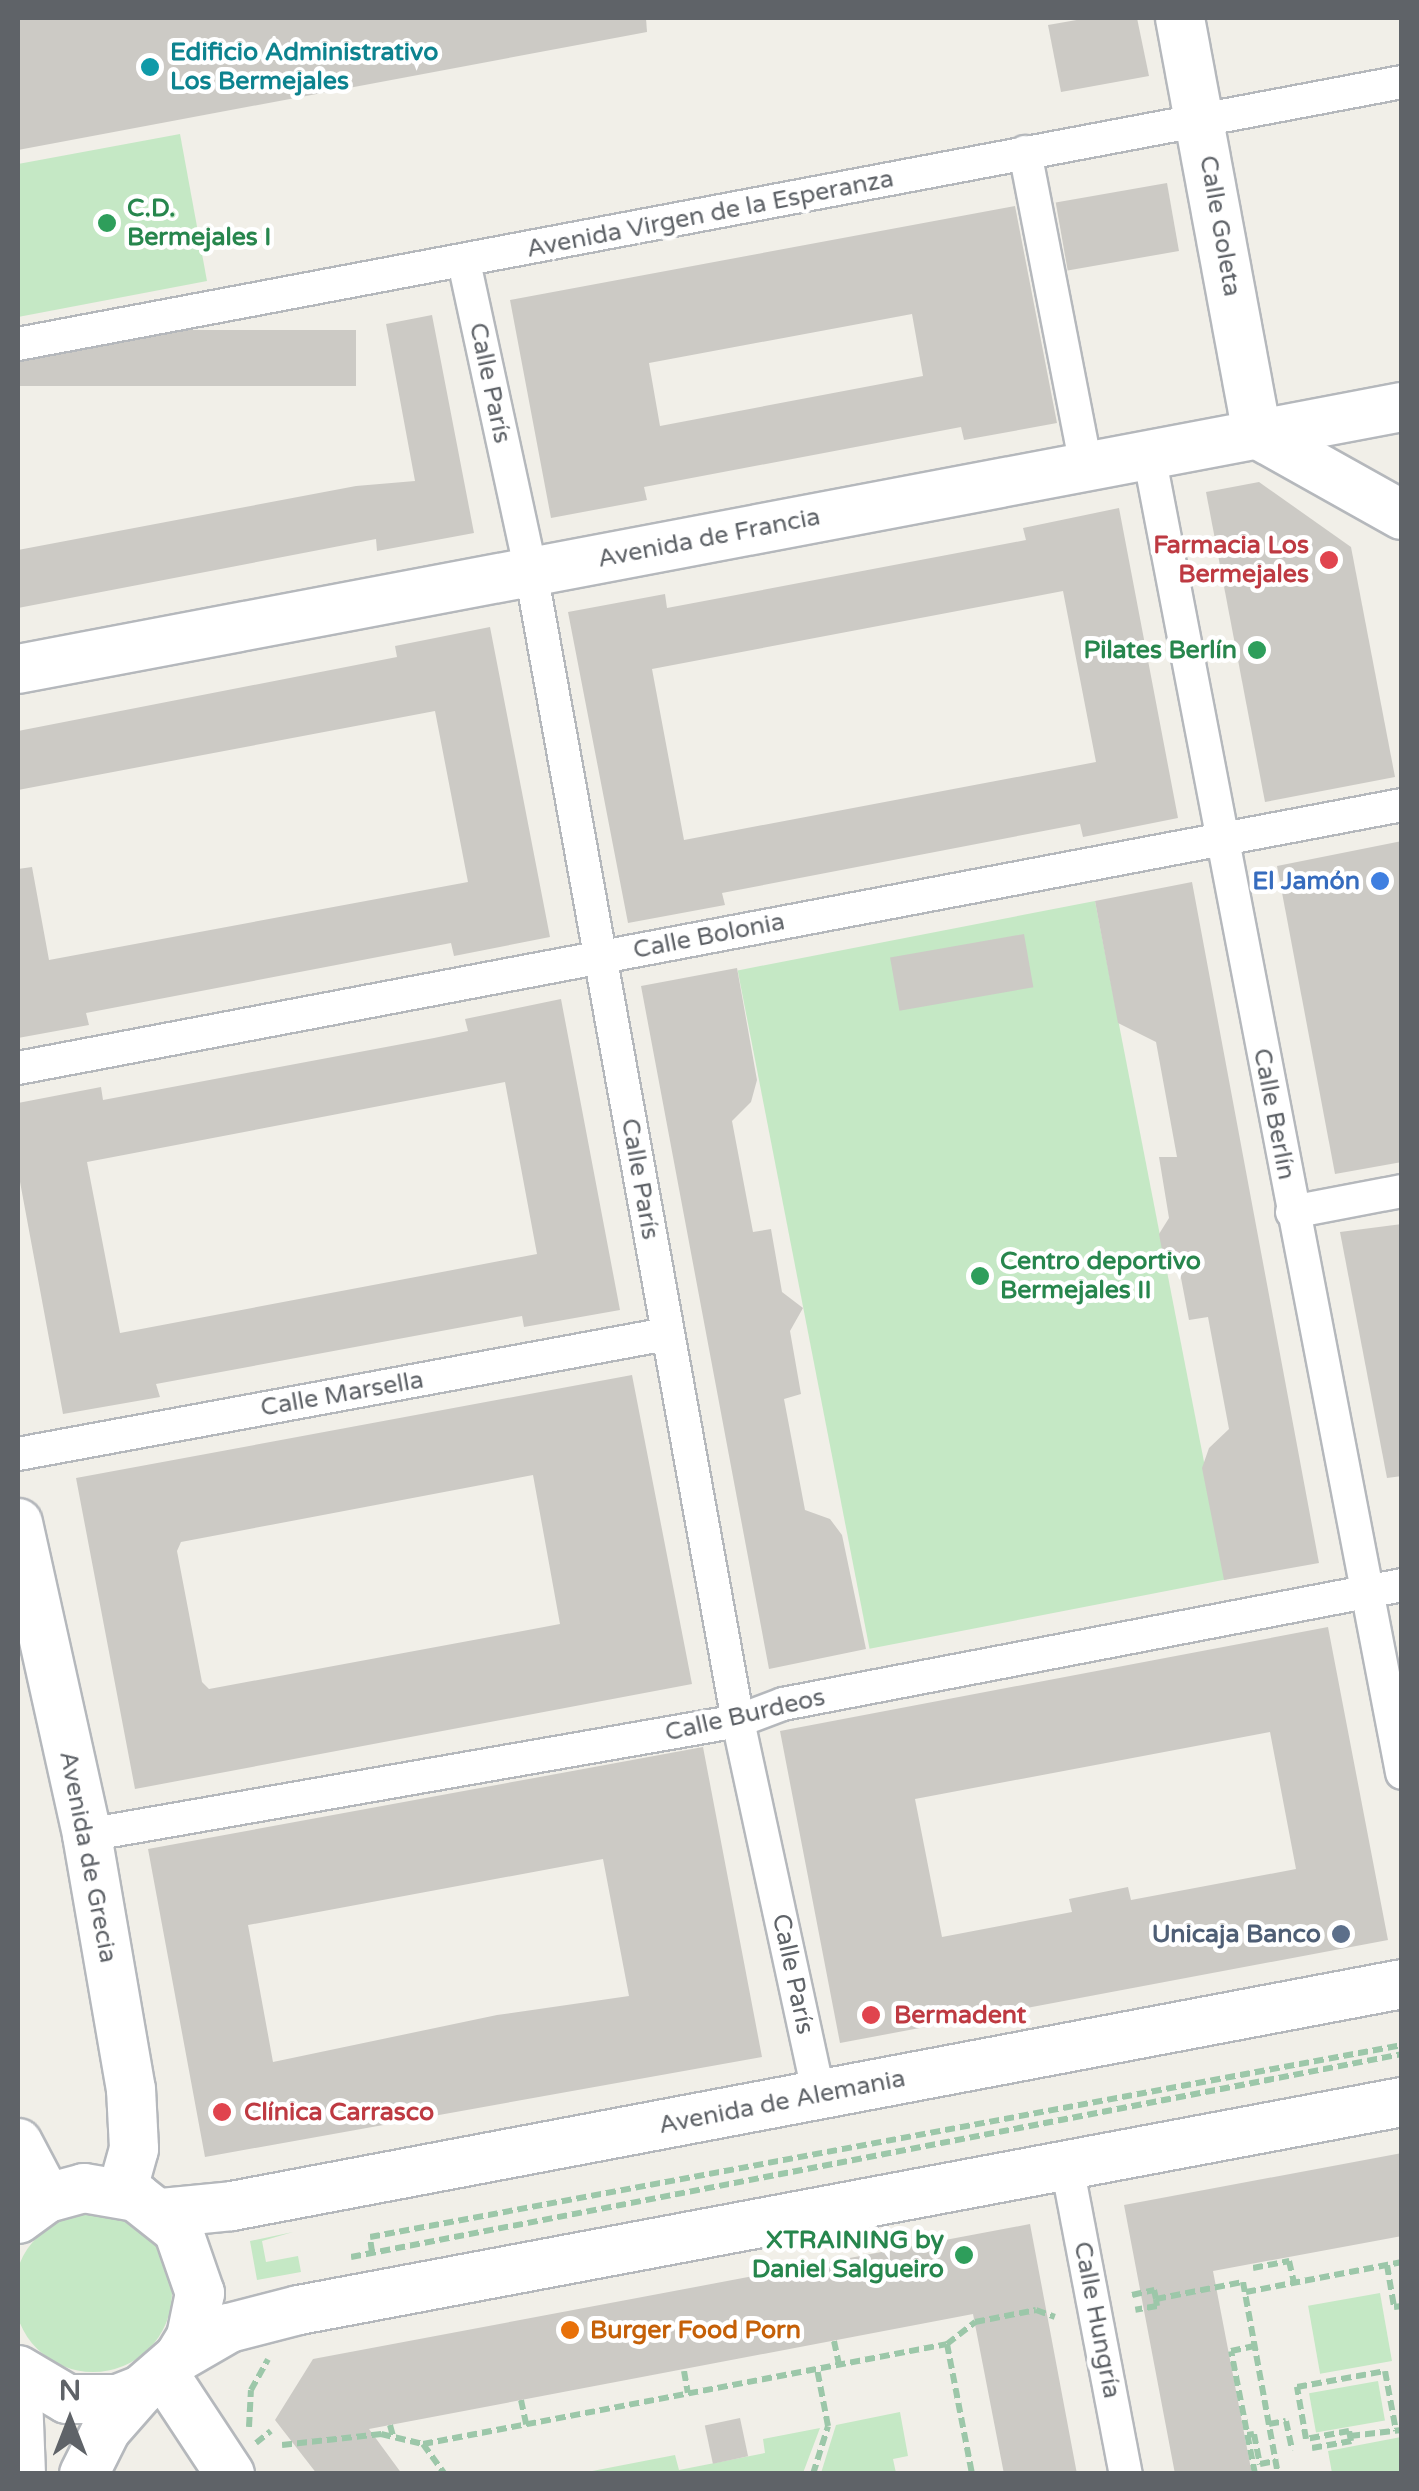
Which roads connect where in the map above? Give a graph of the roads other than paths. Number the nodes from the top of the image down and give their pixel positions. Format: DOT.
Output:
graph roads {
  1 [pos="1180,18"];
  2 [pos="1402,82"];
  3 [pos="1201,118"];
  4 [pos="1025,152"];
  5 [pos="464,262"];
  6 [pos="18,344"];
  7 [pos="1402,407"];
  8 [pos="1258,434"];
  9 [pos="1149,455"];
  10 [pos="1086,466"];
  11 [pos="1402,515"];
  12 [pos="531,572"];
  13 [pos="18,669"];
  14 [pos="1402,806"];
  15 [pos="1221,838"];
  16 [pos="602,956"];
  17 [pos="18,1068"];
  18 [pos="1402,1191"];
  19 [pos="1292,1212"];
  20 [pos="667,1334"];
  21 [pos="18,1454"];
  22 [pos="18,1524"];
  23 [pos="1402,1585"];
  24 [pos="1364,1592"];
  25 [pos="738,1721"];
  26 [pos="1402,1772"];
  27 [pos="87,1835"];
  28 [pos="1402,1984"];
  29 [pos="818,2094"];
  30 [pos="1402,2102"];
  31 [pos="18,2142"];
  32 [pos="1067,2166"];
  33 [pos="142,2203"];
  34 [pos="32,2209"];
  35 [pos="18,2370"];
  36 [pos="162,2374"];
  37 [pos="18,2396"];
  38 [pos="21,2474"];
  39 [pos="84,2474"];
  40 [pos="230,2474"];
  41 [pos="1126,2474"];
  1 -- 3 [label="main road, Calle Goleta"];
  2 -- 3 [label="street, Avenida Virgen de la Esperanza"];
  3 -- 4 [label="street, Avenida Virgen de la Esperanza"];
  3 -- 8 [label="main road, Calle Goleta"];
  4 -- 5 [label="street, Avenida Virgen de la Esperanza"];
  4 -- 10 [label="street"];
  5 -- 6 [label="street, Avenida Virgen de la Esperanza"];
  5 -- 12 [label="street, Calle París"];
  7 -- 8 [label="main road, Avenida de Francia"];
  8 -- 9 [label="main road, Avenida de Francia"];
  8 -- 11 [label="main road"];
  9 -- 10 [label="main road, Avenida de Francia"];
  9 -- 15 [label="street, Calle Berlín"];
  10 -- 12 [label="main road, Avenida de Francia"];
  12 -- 13 [label="main road, Avenida de Francia"];
  12 -- 16 [label="street, Calle París"];
  14 -- 15 [label="street, Calle Bolonia"];
  15 -- 16 [label="street, Calle Bolonia"];
  15 -- 19 [label="street, Calle Berlín"];
  16 -- 17 [label="street, Calle Bolonia"];
  16 -- 20 [label="street, Calle París"];
  18 -- 19 [label="street"];
  19 -- 24 [label="street, Calle Berlín"];
  20 -- 21 [label="street, Calle Marsella"];
  20 -- 25 [label="street, Calle París"];
  22 -- 27 [label="main road, Avenida de Grecia"];
  23 -- 24 [label="street, Calle Burdeos"];
  24 -- 25 [label="street, Calle Burdeos"];
  24 -- 26 [label="street, Calle Berlín"];
  25 -- 27 [label="street, Calle Burdeos"];
  25 -- 29 [label="street, Calle París"];
  27 -- 33 [label="main road, Avenida de Grecia"];
  28 -- 29 [label="main road, Avenida de Alemania"];
  29 -- 33 [label="main road, Avenida de Alemania"];
  30 -- 32 [label="main road"];
  31 -- 34 [label="main road"];
  32 -- 36 [label="main road"];
  32 -- 41 [label="street, Calle Hungría"];
  33 -- 34 [label="main road, Avenida de Alemania"];
  33 -- 36 [label="main road"];
  35 -- 36 [label="main road"];
  36 -- 39 [label="main road"];
  36 -- 40 [label="main road"];
  37 -- 38 [label="main road"];
}
